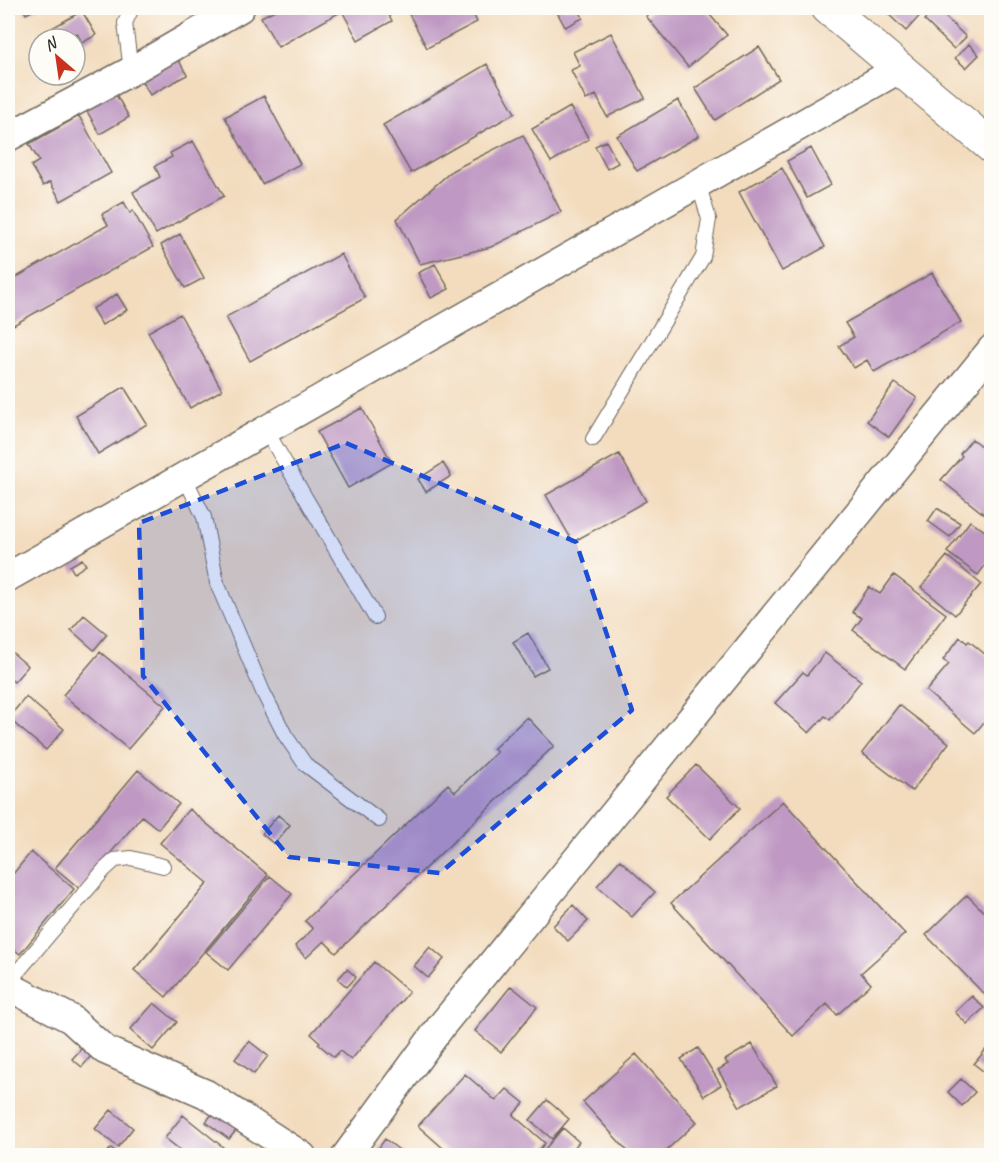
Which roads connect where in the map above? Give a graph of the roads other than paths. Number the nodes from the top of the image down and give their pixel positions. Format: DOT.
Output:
graph roads {
  1 [pos="132,8"];
  2 [pos="240,8"];
  3 [pos="828,8"];
  4 [pos="899,69"];
  5 [pos="131,71"];
  6 [pos="8,137"];
  7 [pos="992,147"];
  8 [pos="698,183"];
  9 [pos="992,349"];
  10 [pos="266,430"];
  11 [pos="593,439"];
  12 [pos="184,476"];
  13 [pos="8,577"];
  14 [pos="375,617"];
  15 [pos="379,820"];
  16 [pos="163,866"];
  17 [pos="8,985"];
  18 [pos="302,1155"];
  19 [pos="346,1155"];
  1 -- 5 [label="lane"];
  2 -- 5 [label="street"];
  3 -- 4 [label="street"];
  4 -- 7 [label="street"];
  4 -- 8 [label="street"];
  5 -- 6 [label="street"];
  8 -- 10 [label="street"];
  8 -- 11 [label="lane"];
  9 -- 19 [label="street"];
  10 -- 12 [label="street"];
  10 -- 14 [label="lane"];
  12 -- 13 [label="street"];
  12 -- 15 [label="lane"];
  16 -- 17 [label="lane"];
  17 -- 18 [label="street"];
}
